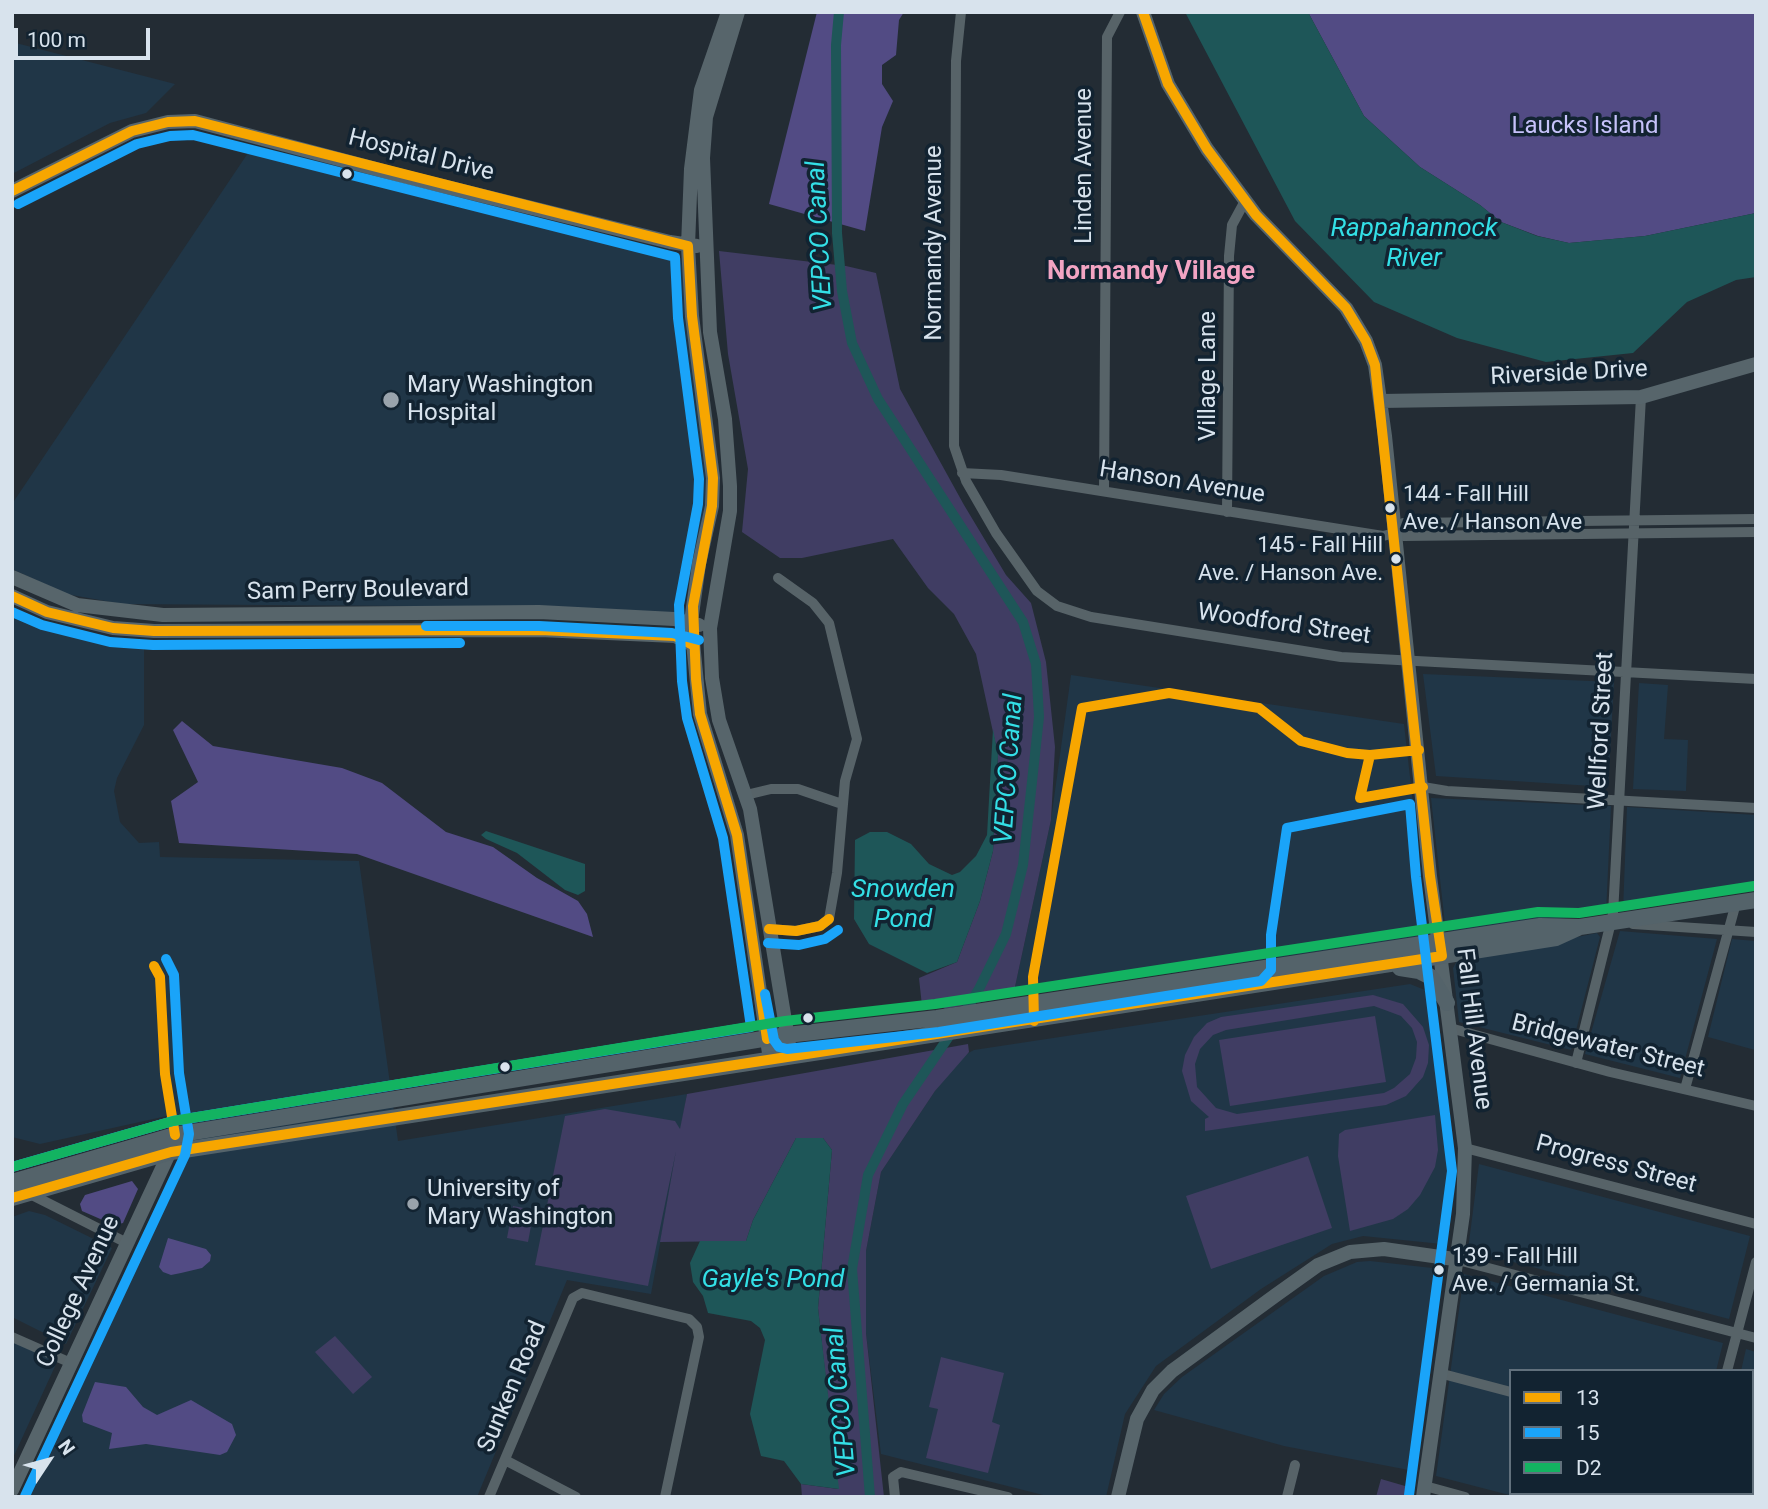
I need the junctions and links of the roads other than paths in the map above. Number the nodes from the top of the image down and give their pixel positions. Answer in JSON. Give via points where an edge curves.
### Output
{"nodes":[{"id":1,"x":728,"y":12,"type":"edge"},
{"id":2,"x":738,"y":12,"type":"edge"},
{"id":3,"x":961,"y":12,"type":"edge"},
{"id":4,"x":1120,"y":12,"type":"edge"},
{"id":5,"x":1143,"y":12,"type":"edge"},
{"id":6,"x":12,"y":191,"type":"edge"},
{"id":7,"x":1245,"y":201,"type":"junction"},
{"id":8,"x":688,"y":246,"type":"junction"},
{"id":9,"x":707,"y":247,"type":"junction"},
{"id":10,"x":1756,"y":364,"type":"edge"},
{"id":11,"x":1642,"y":397,"type":"junction"},
{"id":12,"x":1381,"y":401,"type":"junction"},
{"id":13,"x":962,"y":473,"type":"junction"},
{"id":14,"x":1104,"y":491,"type":"junction"},
{"id":15,"x":1227,"y":512,"type":"junction"},
{"id":16,"x":1634,"y":519,"type":"junction"},
{"id":17,"x":1756,"y":519,"type":"edge"},
{"id":18,"x":1756,"y":532,"type":"edge"},
{"id":19,"x":1395,"y":533,"type":"junction"},
{"id":20,"x":1633,"y":534,"type":"junction"},
{"id":21,"x":12,"y":577,"type":"edge"},
{"id":22,"x":778,"y":578,"type":"dead end"},
{"id":23,"x":12,"y":596,"type":"edge"},
{"id":24,"x":691,"y":622,"type":"junction"},
{"id":25,"x":710,"y":628,"type":"junction"},
{"id":26,"x":693,"y":645,"type":"junction"},
{"id":27,"x":1409,"y":662,"type":"junction"},
{"id":28,"x":1626,"y":672,"type":"junction"},
{"id":29,"x":1756,"y":679,"type":"edge"},
{"id":30,"x":1423,"y":787,"type":"junction"},
{"id":31,"x":746,"y":795,"type":"junction"},
{"id":32,"x":1619,"y":801,"type":"junction"},
{"id":33,"x":842,"y":804,"type":"junction"},
{"id":34,"x":1756,"y":808,"type":"edge"},
{"id":35,"x":1756,"y":900,"type":"edge"},
{"id":36,"x":1736,"y":904,"type":"junction"},
{"id":37,"x":1612,"y":923,"type":"junction"},
{"id":38,"x":769,"y":929,"type":"junction"},
{"id":39,"x":1728,"y":931,"type":"junction"},
{"id":40,"x":1756,"y":932,"type":"edge"},
{"id":41,"x":1441,"y":949,"type":"junction"},
{"id":42,"x":1377,"y":966,"type":"junction"},
{"id":43,"x":1447,"y":1003,"type":"junction"},
{"id":44,"x":1450,"y":1028,"type":"junction"},
{"id":45,"x":787,"y":1035,"type":"junction"},
{"id":46,"x":767,"y":1039,"type":"junction"},
{"id":47,"x":791,"y":1057,"type":"junction"},
{"id":48,"x":770,"y":1060,"type":"junction"},
{"id":49,"x":1576,"y":1063,"type":"junction"},
{"id":50,"x":1685,"y":1089,"type":"junction"},
{"id":51,"x":1756,"y":1106,"type":"edge"},
{"id":52,"x":171,"y":1141,"type":"junction"},
{"id":53,"x":1465,"y":1148,"type":"junction"},
{"id":54,"x":16,"y":1190,"type":"edge"},
{"id":55,"x":1756,"y":1224,"type":"edge"},
{"id":56,"x":127,"y":1243,"type":"junction"},
{"id":57,"x":1454,"y":1259,"type":"junction"},
{"id":58,"x":1756,"y":1262,"type":"edge"},
{"id":59,"x":1737,"y":1333,"type":"junction"},
{"id":60,"x":12,"y":1337,"type":"edge"},
{"id":61,"x":1756,"y":1338,"type":"edge"},
{"id":62,"x":71,"y":1363,"type":"junction"},
{"id":63,"x":1728,"y":1369,"type":"edge"},
{"id":64,"x":1440,"y":1373,"type":"junction"},
{"id":65,"x":1509,"y":1391,"type":"edge"},
{"id":66,"x":505,"y":1460,"type":"junction"},
{"id":67,"x":1295,"y":1465,"type":"dead end"},
{"id":68,"x":13,"y":1485,"type":"edge"},
{"id":69,"x":1424,"y":1491,"type":"edge"},
{"id":70,"x":489,"y":1497,"type":"edge"},
{"id":71,"x":576,"y":1497,"type":"edge"},
{"id":72,"x":666,"y":1497,"type":"edge"},
{"id":73,"x":895,"y":1497,"type":"edge"},
{"id":74,"x":1008,"y":1497,"type":"edge"},
{"id":75,"x":1118,"y":1497,"type":"edge"},
{"id":76,"x":1287,"y":1497,"type":"edge"},
{"id":77,"x":1465,"y":1497,"type":"edge"}],
"edges":[{"from":1,"to":8,"type":"street","via":[[695,117]]},
{"from":2,"to":9,"type":"street","via":[[706,117]]},
{"from":3,"to":13,"type":"street","name":"Normandy Avenue","via":[[956,61],[954,446]]},
{"from":4,"to":14,"type":"street","name":"Linden Avenue","via":[[1107,37]]},
{"from":5,"to":7,"type":"street","name":"Fall Hill Avenue","via":[[1184,113]]},
{"from":6,"to":8,"type":"street","name":"Hospital Drive","via":[[132,131],[195,121]]},
{"from":7,"to":12,"type":"street","name":"Fall Hill Avenue","via":[[1346,308],[1366,341]]},
{"from":7,"to":15,"type":"street","name":"Village Lane","via":[[1232,225],[1229,256]]},
{"from":8,"to":9,"type":"street","name":"Hospital Drive"},
{"from":8,"to":24,"type":"street","via":[[692,316],[713,478]]},
{"from":9,"to":25,"type":"street","via":[[710,332],[725,419],[730,485]]},
{"from":10,"to":11,"type":"street","name":"Riverside Drive"},
{"from":11,"to":12,"type":"street","name":"Riverside Drive"},
{"from":11,"to":16,"type":"street","name":"Wellford Street"},
{"from":12,"to":19,"type":"street","name":"Fall Hill Avenue"},
{"from":13,"to":14,"type":"street","name":"Hanson Avenue"},
{"from":13,"to":27,"type":"street","name":"Woodford Street","via":[[1027,581],[1057,606],[1106,620],[1341,657]]},
{"from":14,"to":15,"type":"street","name":"Hanson Avenue"},
{"from":15,"to":19,"type":"street","name":"Hanson Avenue","via":[[1383,536]]},
{"from":16,"to":17,"type":"street","name":"Hanson Avenue"},
{"from":16,"to":19,"type":"street","name":"Hanson Avenue","via":[[1403,523]]},
{"from":16,"to":20,"type":"street","name":"Wellford Street"},
{"from":18,"to":20,"type":"street","name":"Hanson Avenue"},
{"from":19,"to":20,"type":"street","name":"Hanson Avenue"},
{"from":19,"to":27,"type":"street","name":"Fall Hill Avenue"},
{"from":20,"to":28,"type":"street","name":"Wellford Street"},
{"from":21,"to":24,"type":"street","name":"Sam Perry Boulevard","via":[[77,605],[163,615],[539,612]]},
{"from":22,"to":33,"type":"street","via":[[823,614],[836,641],[857,727]]},
{"from":23,"to":26,"type":"street","name":"Sam Perry Boulevard","via":[[47,612],[127,629],[540,630],[675,636]]},
{"from":24,"to":25,"type":"street","name":"Sam Perry Boulevard"},
{"from":24,"to":26,"type":"street"},
{"from":25,"to":31,"type":"street","via":[[719,720]]},
{"from":26,"to":46,"type":"street","via":[[700,714],[737,835]]},
{"from":27,"to":28,"type":"street","name":"Woodford Street"},
{"from":27,"to":30,"type":"street","name":"Fall Hill Avenue"},
{"from":28,"to":29,"type":"street","name":"Woodford Street"},
{"from":28,"to":32,"type":"street","name":"Wellford Street"},
{"from":30,"to":32,"type":"street"},
{"from":30,"to":41,"type":"street","name":"Fall Hill Avenue"},
{"from":31,"to":33,"type":"street","via":[[798,789]]},
{"from":31,"to":38,"type":"street"},
{"from":32,"to":34,"type":"street"},
{"from":32,"to":37,"type":"street","name":"Wellford Street"},
{"from":33,"to":38,"type":"street","via":[[829,919],[820,926],[796,931]]},
{"from":35,"to":36,"type":"main road"},
{"from":36,"to":37,"type":"main road"},
{"from":36,"to":39,"type":"street"},
{"from":37,"to":39,"type":"street"},
{"from":37,"to":41,"type":"main road","via":[[1553,925]]},
{"from":37,"to":49,"type":"street","name":"Wellford Street"},
{"from":38,"to":45,"type":"street"},
{"from":39,"to":40,"type":"street"},
{"from":39,"to":50,"type":"street"},
{"from":41,"to":42,"type":"main road"},
{"from":41,"to":43,"type":"street","name":"Fall Hill Avenue"},
{"from":41,"to":45,"type":"main road"},
{"from":42,"to":43,"type":"main road","via":[[1426,974]]},
{"from":42,"to":47,"type":"main road"},
{"from":43,"to":44,"type":"street","name":"Fall Hill Avenue"},
{"from":44,"to":49,"type":"street","name":"Bridgewater Street"},
{"from":44,"to":53,"type":"street","name":"Fall Hill Avenue"},
{"from":45,"to":46,"type":"main road"},
{"from":45,"to":47,"type":"street"},
{"from":46,"to":48,"type":"street"},
{"from":46,"to":52,"type":"main road"},
{"from":47,"to":48,"type":"main road"},
{"from":48,"to":52,"type":"main road"},
{"from":49,"to":50,"type":"street","name":"Bridgewater Street"},
{"from":50,"to":51,"type":"street","name":"Bridgewater Street"},
{"from":52,"to":54,"type":"main road"},
{"from":52,"to":56,"type":"street","name":"College Avenue"},
{"from":53,"to":55,"type":"street","name":"Progress Street"},
{"from":53,"to":57,"type":"street","name":"Fall Hill Avenue","via":[[1465,1195]]},
{"from":54,"to":56,"type":"street"},
{"from":56,"to":62,"type":"street","name":"College Avenue"},
{"from":57,"to":59,"type":"street"},
{"from":57,"to":64,"type":"street","name":"Fall Hill Avenue"},
{"from":57,"to":75,"type":"street","via":[[1384,1249],[1350,1252],[1318,1265],[1172,1371],[1153,1390],[1137,1419]]},
{"from":58,"to":59,"type":"street"},
{"from":59,"to":61,"type":"street"},
{"from":59,"to":63,"type":"street"},
{"from":60,"to":62,"type":"street"},
{"from":62,"to":68,"type":"street","name":"College Avenue"},
{"from":64,"to":65,"type":"street"},
{"from":64,"to":69,"type":"street","name":"Fall Hill Avenue"},
{"from":66,"to":70,"type":"street","name":"Sunken Road"},
{"from":66,"to":71,"type":"street"},
{"from":66,"to":72,"type":"street","name":"Sunken Road","via":[[577,1295],[586,1293],[689,1319],[697,1327],[699,1337]]},
{"from":67,"to":76,"type":"street"},
{"from":69,"to":77,"type":"street"},
{"from":73,"to":74,"type":"street","via":[[893,1477],[898,1472]]}]}
